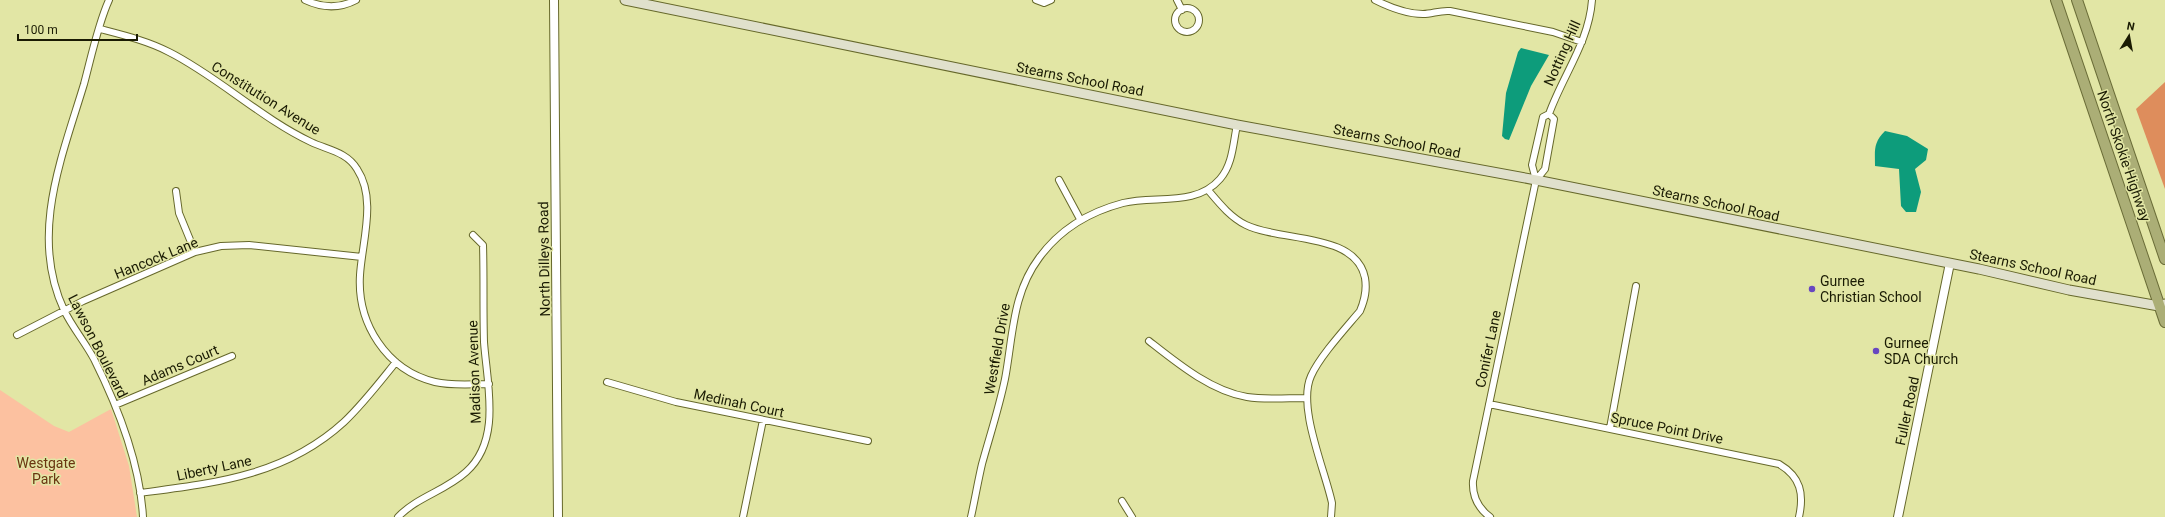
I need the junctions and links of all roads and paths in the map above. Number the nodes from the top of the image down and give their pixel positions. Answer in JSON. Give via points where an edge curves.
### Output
{"nodes":[{"id":1,"x":109,"y":0,"type":"edge"},
{"id":2,"x":305,"y":0,"type":"edge"},
{"id":3,"x":356,"y":0,"type":"edge"},
{"id":4,"x":554,"y":0,"type":"edge"},
{"id":5,"x":625,"y":0,"type":"edge"},
{"id":6,"x":1036,"y":0,"type":"edge"},
{"id":7,"x":1051,"y":0,"type":"edge"},
{"id":8,"x":1177,"y":0,"type":"edge"},
{"id":9,"x":1375,"y":0,"type":"edge"},
{"id":10,"x":1592,"y":0,"type":"edge"},
{"id":11,"x":2056,"y":0,"type":"edge"},
{"id":12,"x":2077,"y":0,"type":"edge"},
{"id":13,"x":1182,"y":10,"type":"dead end"},
{"id":14,"x":100,"y":29,"type":"junction"},
{"id":15,"x":1582,"y":42,"type":"junction"},
{"id":16,"x":1549,"y":114,"type":"junction"},
{"id":17,"x":1237,"y":125,"type":"junction"},
{"id":18,"x":1059,"y":180,"type":"dead end"},
{"id":19,"x":1536,"y":180,"type":"junction"},
{"id":20,"x":1208,"y":190,"type":"junction"},
{"id":21,"x":176,"y":191,"type":"dead end"},
{"id":22,"x":1080,"y":219,"type":"junction"},
{"id":23,"x":473,"y":235,"type":"dead end"},
{"id":24,"x":195,"y":252,"type":"junction"},
{"id":25,"x":362,"y":257,"type":"junction"},
{"id":26,"x":2165,"y":259,"type":"edge"},
{"id":27,"x":1950,"y":263,"type":"junction"},
{"id":28,"x":1636,"y":286,"type":"dead end"},
{"id":29,"x":2162,"y":305,"type":"edge"},
{"id":30,"x":64,"y":309,"type":"junction"},
{"id":31,"x":2165,"y":322,"type":"edge"},
{"id":32,"x":17,"y":335,"type":"dead end"},
{"id":33,"x":1149,"y":341,"type":"dead end"},
{"id":34,"x":232,"y":356,"type":"dead end"},
{"id":35,"x":396,"y":362,"type":"junction"},
{"id":36,"x":607,"y":382,"type":"dead end"},
{"id":37,"x":489,"y":384,"type":"junction"},
{"id":38,"x":1306,"y":398,"type":"junction"},
{"id":39,"x":1489,"y":404,"type":"junction"},
{"id":40,"x":115,"y":405,"type":"junction"},
{"id":41,"x":763,"y":420,"type":"junction"},
{"id":42,"x":1610,"y":428,"type":"junction"},
{"id":43,"x":868,"y":441,"type":"dead end"},
{"id":44,"x":140,"y":493,"type":"junction"},
{"id":45,"x":1122,"y":501,"type":"dead end"},
{"id":46,"x":143,"y":517,"type":"edge"},
{"id":47,"x":398,"y":517,"type":"edge"},
{"id":48,"x":558,"y":517,"type":"edge"},
{"id":49,"x":743,"y":517,"type":"edge"},
{"id":50,"x":971,"y":517,"type":"edge"},
{"id":51,"x":1132,"y":517,"type":"edge"},
{"id":52,"x":1331,"y":517,"type":"edge"},
{"id":53,"x":1490,"y":517,"type":"edge"},
{"id":54,"x":1799,"y":517,"type":"edge"},
{"id":55,"x":1898,"y":517,"type":"edge"}],
"edges":[{"from":1,"to":14,"type":"street","name":"Lawson Boulevard"},
{"from":2,"to":3,"type":"street","via":[[317,5],[335,7]]},
{"from":4,"to":48,"type":"street","name":"North Dilleys Road"},
{"from":5,"to":17,"type":"main road","name":"Stearns School Road"},
{"from":6,"to":7,"type":"street","via":[[1041,3]]},
{"from":8,"to":13,"type":"street"},
{"from":9,"to":15,"type":"street","via":[[1405,12],[1422,14],[1450,11],[1553,32]]},
{"from":10,"to":15,"type":"street","name":"Notting Hill","via":[[1589,24]]},
{"from":11,"to":29,"type":"highway","name":"North Skokie Highway"},
{"from":12,"to":26,"type":"highway","name":"North Skokie Highway"},
{"from":14,"to":25,"type":"street","name":"Constitution Avenue","via":[[170,52],[303,138],[334,150],[350,161],[364,182],[367,197]]},
{"from":14,"to":30,"type":"street","name":"Lawson Boulevard","via":[[50,203],[50,261]]},
{"from":15,"to":16,"type":"street","name":"Notting Hill"},
{"from":16,"to":19,"type":"street","name":"Notting Hill","via":[[1543,117],[1532,165]]},
{"from":16,"to":19,"type":"street","name":"Notting Hill","via":[[1554,119],[1545,169]]},
{"from":17,"to":19,"type":"main road","name":"Stearns School Road"},
{"from":17,"to":20,"type":"street","name":"Westfield Drive","via":[[1228,167]]},
{"from":18,"to":22,"type":"street"},
{"from":19,"to":27,"type":"main road","name":"Stearns School Road"},
{"from":19,"to":39,"type":"street","name":"Conifer Lane"},
{"from":20,"to":22,"type":"street","name":"Westfield Drive","via":[[1194,196],[1124,203]]},
{"from":20,"to":38,"type":"street","via":[[1225,209],[1246,224],[1263,231],[1342,248],[1356,259],[1362,268],[1366,286],[1360,311],[1314,369]]},
{"from":21,"to":24,"type":"street","via":[[179,213]]},
{"from":22,"to":50,"type":"street","name":"Westfield Drive","via":[[1062,232],[1039,257],[1031,269],[1017,303],[1005,378]]},
{"from":23,"to":37,"type":"street","name":"Madison Avenue","via":[[483,245],[484,343]]},
{"from":24,"to":25,"type":"street","name":"Hancock Lane","via":[[230,245],[249,245]]},
{"from":24,"to":30,"type":"street","name":"Hancock Lane"},
{"from":25,"to":35,"type":"street","name":"Constitution Avenue","via":[[360,298],[365,320],[377,342]]},
{"from":27,"to":29,"type":"main road","name":"Stearns School Road","via":[[2069,290]]},
{"from":27,"to":55,"type":"street","name":"Fuller Road"},
{"from":28,"to":42,"type":"street"},
{"from":29,"to":31,"type":"highway","name":"North Skokie Highway"},
{"from":30,"to":32,"type":"street","name":"Hancock Lane"},
{"from":30,"to":40,"type":"street","name":"Lawson Boulevard","via":[[93,358]]},
{"from":33,"to":38,"type":"street","via":[[1206,381],[1226,391],[1247,397]]},
{"from":34,"to":40,"type":"street","name":"Adams Court"},
{"from":35,"to":37,"type":"street","name":"Constitution Avenue","via":[[422,378],[434,382]]},
{"from":35,"to":44,"type":"street","name":"Liberty Lane","via":[[343,423],[302,452],[235,479]]},
{"from":36,"to":41,"type":"street","name":"Medinah Court","via":[[676,402]]},
{"from":37,"to":47,"type":"street","name":"Madison Avenue","via":[[489,425],[477,459],[466,472],[424,496]]},
{"from":38,"to":52,"type":"street","via":[[1308,418],[1332,503]]},
{"from":39,"to":42,"type":"street","name":"Spruce Point Drive"},
{"from":39,"to":53,"type":"street","name":"Conifer Lane","via":[[1473,488],[1480,508]]},
{"from":40,"to":44,"type":"street","name":"Lawson Boulevard"},
{"from":41,"to":43,"type":"street","name":"Medinah Court"},
{"from":41,"to":49,"type":"street"},
{"from":42,"to":54,"type":"street","name":"Spruce Point Drive","via":[[1779,464],[1788,469],[1800,486],[1802,503]]},
{"from":44,"to":46,"type":"street","name":"Lawson Boulevard"},
{"from":45,"to":51,"type":"street"}]}
